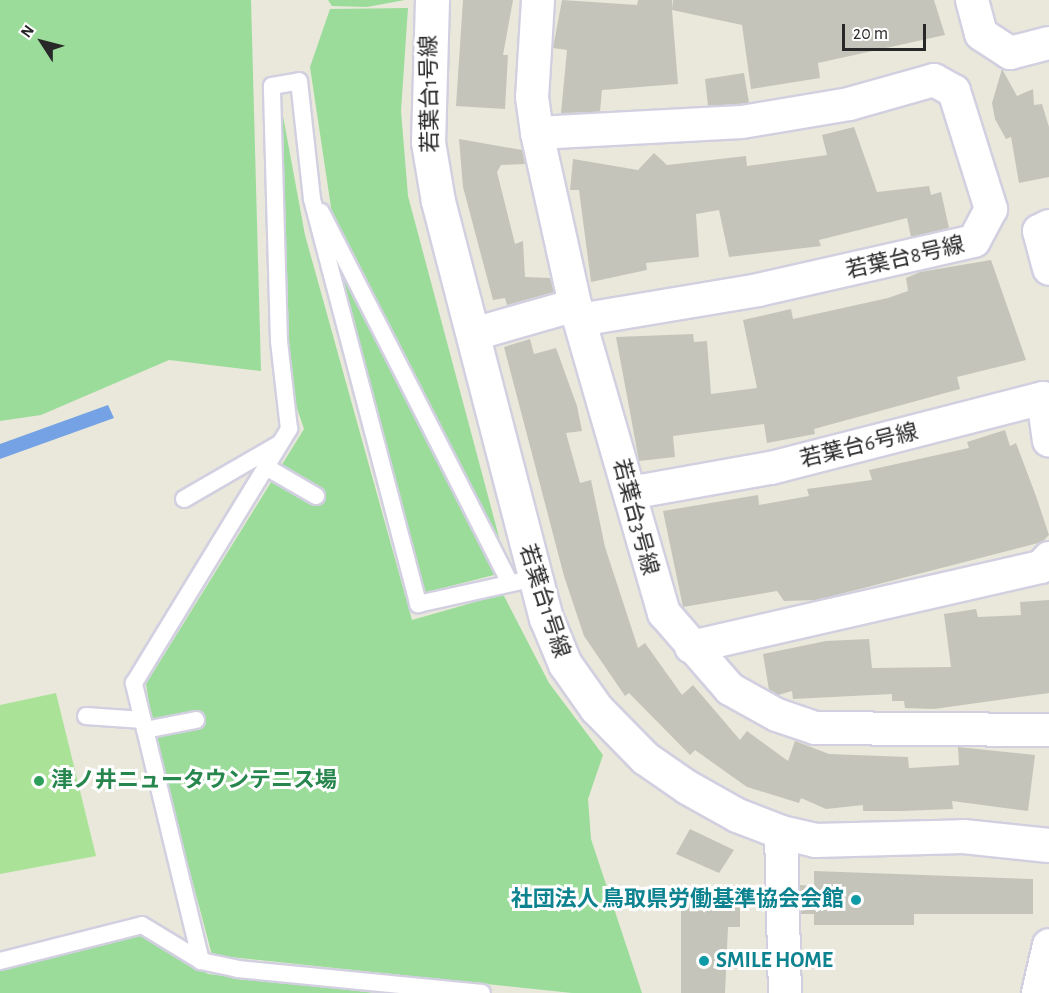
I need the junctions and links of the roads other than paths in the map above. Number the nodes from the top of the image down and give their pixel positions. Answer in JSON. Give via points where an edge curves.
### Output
{"nodes":[{"id":1,"x":432,"y":0,"type":"edge"},
{"id":2,"x":538,"y":0,"type":"edge"},
{"id":3,"x":972,"y":0,"type":"edge"},
{"id":4,"x":1049,"y":43,"type":"edge"},
{"id":5,"x":537,"y":133,"type":"junction"},
{"id":6,"x":312,"y":199,"type":"junction"},
{"id":7,"x":1049,"y":226,"type":"edge"},
{"id":8,"x":1049,"y":269,"type":"edge"},
{"id":9,"x":577,"y":312,"type":"junction"},
{"id":10,"x":474,"y":334,"type":"junction"},
{"id":11,"x":1049,"y":441,"type":"edge"},
{"id":12,"x":282,"y":442,"type":"junction"},
{"id":13,"x":266,"y":467,"type":"junction"},
{"id":14,"x":630,"y":493,"type":"junction"},
{"id":15,"x":316,"y":496,"type":"dead end"},
{"id":16,"x":184,"y":499,"type":"dead end"},
{"id":17,"x":1049,"y":558,"type":"edge"},
{"id":18,"x":522,"y":580,"type":"junction"},
{"id":19,"x":692,"y":647,"type":"junction"},
{"id":20,"x":86,"y":716,"type":"dead end"},
{"id":21,"x":196,"y":720,"type":"dead end"},
{"id":22,"x":144,"y":725,"type":"junction"},
{"id":23,"x":1049,"y":730,"type":"edge"},
{"id":24,"x":781,"y":832,"type":"junction"},
{"id":25,"x":1049,"y":845,"type":"edge"},
{"id":26,"x":1049,"y":945,"type":"edge"},
{"id":27,"x":201,"y":961,"type":"junction"},
{"id":28,"x":0,"y":962,"type":"edge"},
{"id":29,"x":482,"y":993,"type":"edge"},
{"id":30,"x":785,"y":993,"type":"edge"},
{"id":31,"x":1038,"y":993,"type":"edge"}],
"edges":[{"from":1,"to":10,"type":"street","name":"若葉台1号線","via":[[428,142]]},
{"from":2,"to":5,"type":"street","name":"若葉台3号線","via":[[532,97]]},
{"from":3,"to":4,"type":"street","via":[[981,34],[1010,53]]},
{"from":5,"to":9,"type":"street","name":"若葉台3号線"},
{"from":5,"to":9,"type":"street","name":"若葉台8号線","via":[[742,122],[849,104],[934,80],[954,91],[991,209],[974,241],[759,290]]},
{"from":6,"to":12,"type":"lane","via":[[299,81],[272,86],[279,341],[290,429]]},
{"from":6,"to":18,"type":"lane","via":[[345,251]]},
{"from":6,"to":18,"type":"lane","via":[[418,604]]},
{"from":7,"to":8,"type":"street","via":[[1040,231]]},
{"from":9,"to":10,"type":"street","name":"若葉台8号線"},
{"from":9,"to":14,"type":"street","name":"若葉台3号線"},
{"from":10,"to":18,"type":"street","name":"若葉台1号線"},
{"from":11,"to":14,"type":"street","name":"若葉台6号線","via":[[1043,398],[771,468]]},
{"from":12,"to":13,"type":"lane"},
{"from":12,"to":16,"type":"lane"},
{"from":13,"to":15,"type":"lane"},
{"from":13,"to":22,"type":"lane","via":[[134,683]]},
{"from":14,"to":19,"type":"street","name":"若葉台3号線","via":[[647,568],[664,613]]},
{"from":17,"to":19,"type":"street","via":[[1041,567]]},
{"from":18,"to":24,"type":"street","name":"若葉台1号線","via":[[565,664],[610,728],[687,787],[737,815]]},
{"from":19,"to":23,"type":"street","name":"若葉台3号線","via":[[730,689],[777,715],[815,728]]},
{"from":20,"to":22,"type":"lane"},
{"from":21,"to":22,"type":"lane"},
{"from":22,"to":27,"type":"lane"},
{"from":24,"to":25,"type":"street","name":"若葉台1号線","via":[[815,840],[963,836]]},
{"from":24,"to":30,"type":"street"},
{"from":26,"to":31,"type":"street"},
{"from":27,"to":28,"type":"lane","via":[[142,925]]},
{"from":27,"to":29,"type":"lane","via":[[238,969]]}]}
